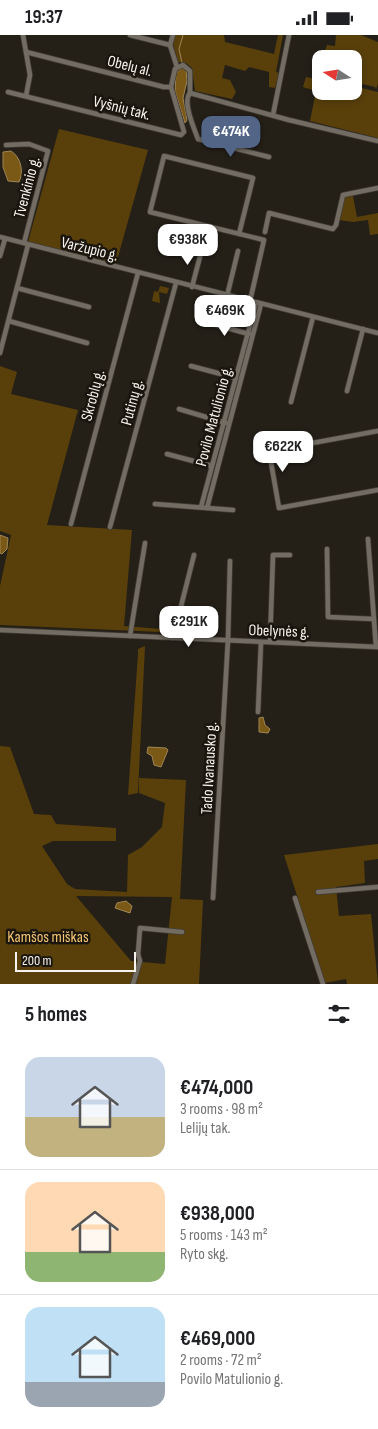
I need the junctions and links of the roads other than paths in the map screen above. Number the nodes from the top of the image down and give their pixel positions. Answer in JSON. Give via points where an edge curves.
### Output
{"nodes":[{"id":1,"x":23,"y":35,"type":"edge"},
{"id":2,"x":130,"y":35,"type":"edge"},
{"id":3,"x":173,"y":35,"type":"edge"},
{"id":4,"x":289,"y":35,"type":"edge"},
{"id":5,"x":170,"y":45,"type":"junction"},
{"id":6,"x":26,"y":52,"type":"junction"},
{"id":7,"x":177,"y":67,"type":"junction"},
{"id":8,"x":170,"y":87,"type":"junction"},
{"id":9,"x":8,"y":92,"type":"dead end"},
{"id":10,"x":190,"y":93,"type":"junction"},
{"id":11,"x":26,"y":96,"type":"junction"},
{"id":12,"x":273,"y":115,"type":"junction"},
{"id":13,"x":378,"y":141,"type":"edge"},
{"id":14,"x":6,"y":145,"type":"dead end"},
{"id":15,"x":269,"y":157,"type":"dead end"},
{"id":16,"x":378,"y":189,"type":"edge"},
{"id":17,"x":265,"y":232,"type":"dead end"},
{"id":18,"x":239,"y":234,"type":"junction"},
{"id":19,"x":2,"y":238,"type":"edge"},
{"id":20,"x":26,"y":244,"type":"junction"},
{"id":21,"x":202,"y":249,"type":"dead end"},
{"id":22,"x":238,"y":251,"type":"dead end"},
{"id":23,"x":0,"y":256,"type":"edge"},
{"id":24,"x":138,"y":273,"type":"junction"},
{"id":25,"x":176,"y":283,"type":"junction"},
{"id":26,"x":192,"y":287,"type":"junction"},
{"id":27,"x":17,"y":288,"type":"junction"},
{"id":28,"x":227,"y":296,"type":"junction"},
{"id":29,"x":250,"y":301,"type":"junction"},
{"id":30,"x":259,"y":304,"type":"junction"},
{"id":31,"x":89,"y":307,"type":"dead end"},
{"id":32,"x":314,"y":317,"type":"junction"},
{"id":33,"x":9,"y":321,"type":"junction"},
{"id":34,"x":202,"y":321,"type":"dead end"},
{"id":35,"x":363,"y":329,"type":"junction"},
{"id":36,"x":378,"y":333,"type":"edge"},
{"id":37,"x":250,"y":334,"type":"junction"},
{"id":38,"x":2,"y":336,"type":"edge"},
{"id":39,"x":87,"y":343,"type":"dead end"},
{"id":40,"x":0,"y":353,"type":"edge"},
{"id":41,"x":191,"y":365,"type":"dead end"},
{"id":42,"x":236,"y":378,"type":"junction"},
{"id":43,"x":346,"y":391,"type":"dead end"},
{"id":44,"x":291,"y":402,"type":"dead end"},
{"id":45,"x":179,"y":409,"type":"dead end"},
{"id":46,"x":227,"y":423,"type":"junction"},
{"id":47,"x":378,"y":431,"type":"edge"},
{"id":48,"x":167,"y":454,"type":"dead end"},
{"id":49,"x":212,"y":466,"type":"junction"},
{"id":50,"x":378,"y":490,"type":"edge"},
{"id":51,"x":155,"y":504,"type":"dead end"},
{"id":52,"x":204,"y":507,"type":"junction"},
{"id":53,"x":233,"y":510,"type":"dead end"},
{"id":54,"x":70,"y":523,"type":"dead end"},
{"id":55,"x":110,"y":527,"type":"dead end"},
{"id":56,"x":368,"y":539,"type":"dead end"},
{"id":57,"x":145,"y":543,"type":"dead end"},
{"id":58,"x":327,"y":549,"type":"dead end"},
{"id":59,"x":194,"y":555,"type":"dead end"},
{"id":60,"x":290,"y":555,"type":"dead end"},
{"id":61,"x":230,"y":561,"type":"dead end"},
{"id":62,"x":374,"y":619,"type":"junction"},
{"id":63,"x":0,"y":631,"type":"edge"},
{"id":64,"x":130,"y":636,"type":"junction"},
{"id":65,"x":174,"y":638,"type":"junction"},
{"id":66,"x":228,"y":640,"type":"junction"},
{"id":67,"x":261,"y":641,"type":"junction"},
{"id":68,"x":270,"y":642,"type":"junction"},
{"id":69,"x":377,"y":647,"type":"edge"},
{"id":70,"x":258,"y":713,"type":"dead end"},
{"id":71,"x":378,"y":887,"type":"edge"},
{"id":72,"x":318,"y":893,"type":"dead end"},
{"id":73,"x":213,"y":898,"type":"dead end"},
{"id":74,"x":295,"y":898,"type":"dead end"},
{"id":75,"x":182,"y":932,"type":"dead end"},
{"id":76,"x":133,"y":984,"type":"edge"},
{"id":77,"x":323,"y":984,"type":"edge"}],
"edges":[{"from":1,"to":6,"type":"street"},
{"from":2,"to":5,"type":"street"},
{"from":3,"to":5,"type":"street"},
{"from":4,"to":12,"type":"street"},
{"from":5,"to":7,"type":"street"},
{"from":6,"to":8,"type":"street","name":"Obelų al."},
{"from":6,"to":11,"type":"street","via":[[30,75]]},
{"from":7,"to":8,"type":"street","name":"Obelų al."},
{"from":7,"to":10,"type":"street","name":"Obelų al.","via":[[189,68]]},
{"from":8,"to":11,"type":"street","name":"Vyšnių tak.","via":[[184,132],[181,135]]},
{"from":9,"to":11,"type":"street","name":"Vyšnių tak."},
{"from":10,"to":12,"type":"street"},
{"from":10,"to":15,"type":"street","via":[[187,101],[198,139]]},
{"from":12,"to":13,"type":"street"},
{"from":14,"to":20,"type":"street","name":"Tvenkinio g.","via":[[29,143],[48,151]]},
{"from":16,"to":17,"type":"street","via":[[343,195],[333,229],[269,213]]},
{"from":18,"to":18,"type":"street","via":[[150,212],[164,156],[253,178]]},
{"from":18,"to":29,"type":"street","via":[[264,240]]},
{"from":19,"to":20,"type":"street","name":"Varžupio g."},
{"from":19,"to":23,"type":"street"},
{"from":20,"to":24,"type":"street","name":"Varžupio g."},
{"from":20,"to":27,"type":"street"},
{"from":21,"to":26,"type":"street"},
{"from":22,"to":28,"type":"street"},
{"from":24,"to":25,"type":"street","name":"Varžupio g."},
{"from":24,"to":54,"type":"street","name":"Skroblų g."},
{"from":25,"to":26,"type":"street","name":"Varžupio g."},
{"from":25,"to":55,"type":"street","name":"Putinų g."},
{"from":26,"to":28,"type":"street","name":"Varžupio g."},
{"from":27,"to":31,"type":"street"},
{"from":27,"to":33,"type":"street"},
{"from":28,"to":29,"type":"street","name":"Varžupio g."},
{"from":29,"to":30,"type":"street","name":"Varžupio g."},
{"from":30,"to":32,"type":"street","name":"Varžupio g."},
{"from":30,"to":37,"type":"street","name":"Povilo Matulionio g."},
{"from":32,"to":35,"type":"street","name":"Varžupio g."},
{"from":32,"to":44,"type":"street"},
{"from":33,"to":38,"type":"street"},
{"from":33,"to":39,"type":"street"},
{"from":34,"to":37,"type":"street"},
{"from":35,"to":36,"type":"street","name":"Varžupio g."},
{"from":35,"to":43,"type":"street"},
{"from":37,"to":42,"type":"street","name":"Povilo Matulionio g."},
{"from":37,"to":46,"type":"street","name":"Povilo Matulionio g."},
{"from":38,"to":40,"type":"street"},
{"from":41,"to":42,"type":"street"},
{"from":42,"to":46,"type":"street","name":"Povilo Matulionio g."},
{"from":45,"to":46,"type":"street"},
{"from":46,"to":49,"type":"street","name":"Povilo Matulionio g."},
{"from":46,"to":52,"type":"street","name":"Povilo Matulionio g."},
{"from":47,"to":50,"type":"street","via":[[269,451],[279,508]]},
{"from":48,"to":49,"type":"street"},
{"from":49,"to":52,"type":"street","name":"Povilo Matulionio g."},
{"from":51,"to":52,"type":"street"},
{"from":52,"to":53,"type":"street"},
{"from":56,"to":62,"type":"street"},
{"from":57,"to":64,"type":"street"},
{"from":58,"to":62,"type":"street","via":[[328,617]]},
{"from":59,"to":65,"type":"street"},
{"from":60,"to":68,"type":"street","via":[[273,555]]},
{"from":61,"to":66,"type":"street","name":"Tado Ivanausko g."},
{"from":62,"to":69,"type":"street"},
{"from":63,"to":64,"type":"street","name":"Obelynės g."},
{"from":64,"to":65,"type":"street","name":"Obelynės g."},
{"from":65,"to":66,"type":"street","name":"Obelynės g."},
{"from":66,"to":67,"type":"street","name":"Obelynės g."},
{"from":66,"to":73,"type":"street","name":"Tado Ivanausko g."},
{"from":67,"to":68,"type":"street","name":"Obelynės g."},
{"from":67,"to":70,"type":"street"},
{"from":68,"to":69,"type":"street","name":"Obelynės g."},
{"from":71,"to":72,"type":"street"},
{"from":74,"to":77,"type":"street"},
{"from":75,"to":76,"type":"street","via":[[140,928],[140,961]]}]}
